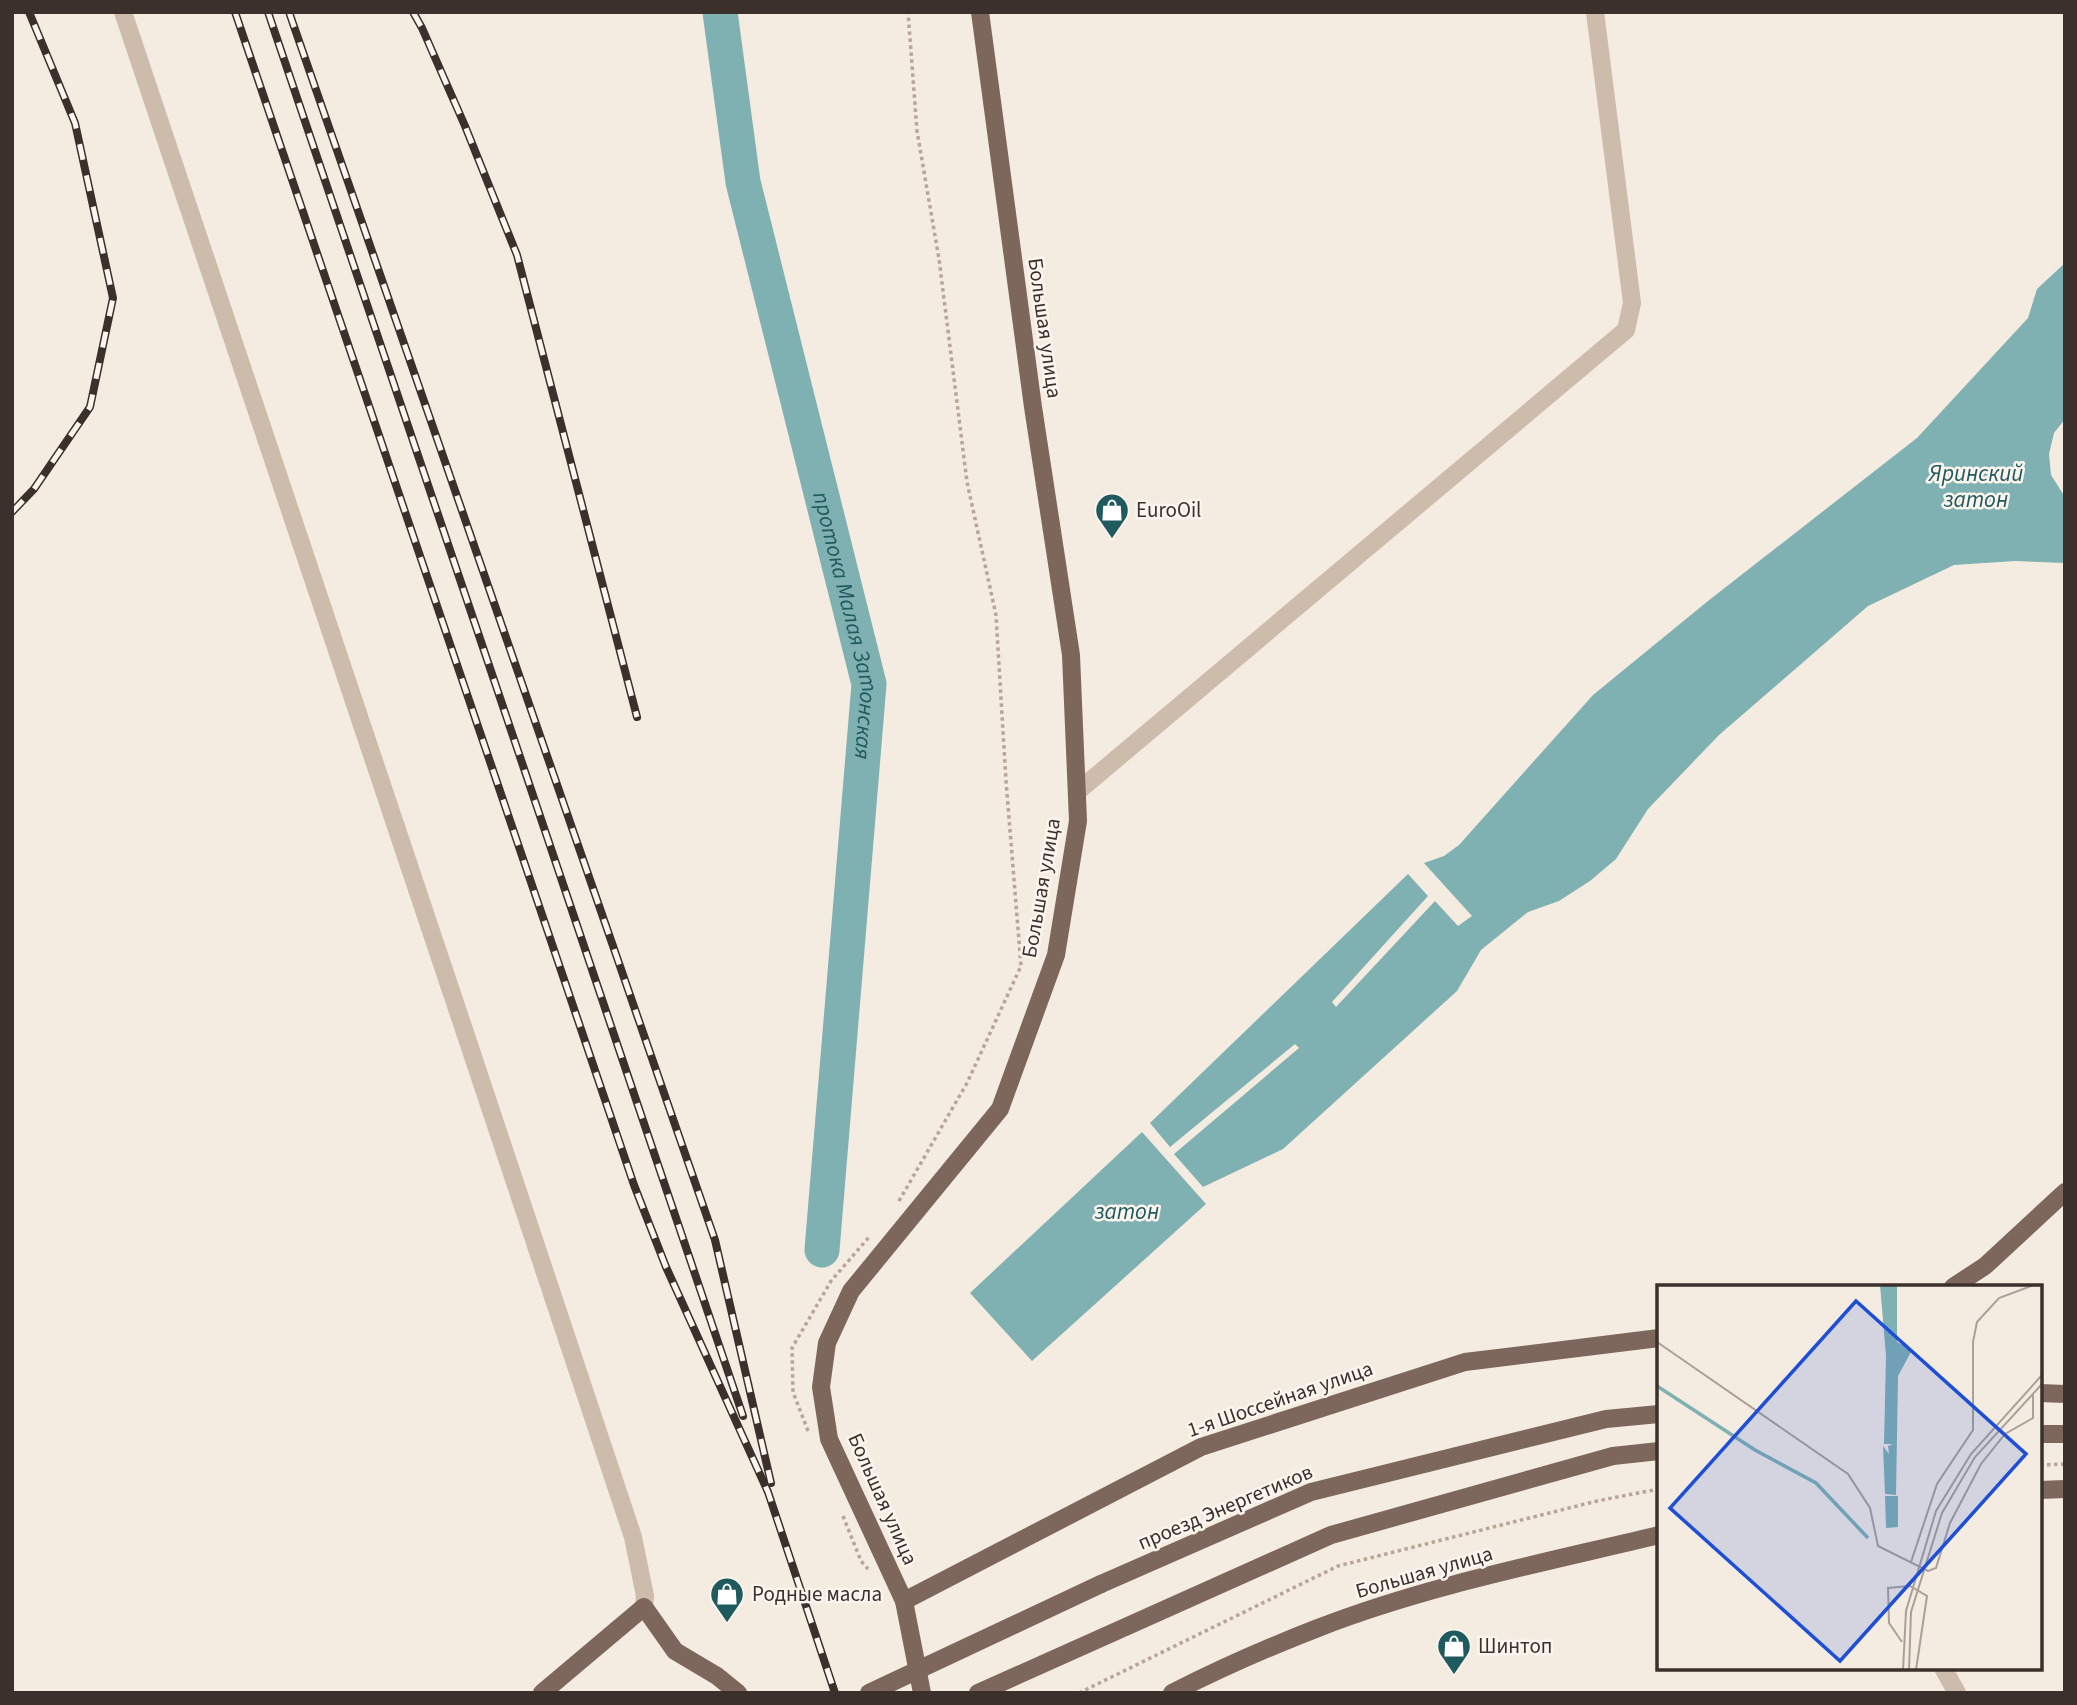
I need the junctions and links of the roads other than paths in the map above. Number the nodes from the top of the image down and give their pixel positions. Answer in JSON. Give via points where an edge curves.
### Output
{"nodes":[{"id":1,"x":123,"y":12,"type":"edge"},
{"id":2,"x":980,"y":12,"type":"edge"},
{"id":3,"x":1595,"y":12,"type":"edge"},
{"id":4,"x":1077,"y":792,"type":"junction"},
{"id":5,"x":2065,"y":1192,"type":"edge"},
{"id":6,"x":1956,"y":1285,"type":"edge"},
{"id":7,"x":1657,"y":1338,"type":"edge"},
{"id":8,"x":2042,"y":1394,"type":"edge"},
{"id":9,"x":2065,"y":1394,"type":"edge"},
{"id":10,"x":1657,"y":1414,"type":"edge"},
{"id":11,"x":2042,"y":1434,"type":"edge"},
{"id":12,"x":2065,"y":1434,"type":"edge"},
{"id":13,"x":1657,"y":1451,"type":"edge"},
{"id":14,"x":2065,"y":1489,"type":"edge"},
{"id":15,"x":2042,"y":1490,"type":"edge"},
{"id":16,"x":1657,"y":1536,"type":"edge"},
{"id":17,"x":904,"y":1601,"type":"junction"},
{"id":18,"x":644,"y":1607,"type":"junction"},
{"id":19,"x":1944,"y":1670,"type":"edge"},
{"id":20,"x":1180,"y":1691,"type":"edge"},
{"id":21,"x":542,"y":1693,"type":"edge"},
{"id":22,"x":738,"y":1693,"type":"edge"},
{"id":23,"x":869,"y":1693,"type":"edge"},
{"id":24,"x":922,"y":1693,"type":"edge"},
{"id":25,"x":978,"y":1693,"type":"edge"},
{"id":26,"x":1957,"y":1693,"type":"edge"}],
"edges":[{"from":1,"to":18,"type":"street","via":[[629,1524]]},
{"from":2,"to":4,"type":"main road","name":"Большая улица","via":[[1071,655]]},
{"from":3,"to":4,"type":"street","via":[[1632,303],[1626,330]]},
{"from":4,"to":17,"type":"main road","name":"Большая улица","via":[[1078,821],[1056,955],[1000,1109],[851,1292],[827,1343],[821,1387],[829,1439]]},
{"from":5,"to":6,"type":"main road","via":[[1985,1266]]},
{"from":7,"to":17,"type":"main road","name":"1-я Шоссейная улица","via":[[1465,1362],[1201,1447]]},
{"from":8,"to":9,"type":"main road"},
{"from":10,"to":23,"type":"main road","name":"проезд Энергетиков","bridge":true,"via":[[1606,1419],[1311,1492]]},
{"from":11,"to":12,"type":"main road"},
{"from":13,"to":25,"type":"main road","via":[[1613,1456],[1331,1535]]},
{"from":14,"to":15,"type":"main road"},
{"from":16,"to":20,"type":"main road","name":"Большая улица","via":[[1411,1598],[1320,1627],[1213,1672]]},
{"from":17,"to":24,"type":"main road","name":"Большая улица"},
{"from":18,"to":21,"type":"main road"},
{"from":18,"to":22,"type":"main road","via":[[676,1651]]},
{"from":19,"to":26,"type":"street"}]}
